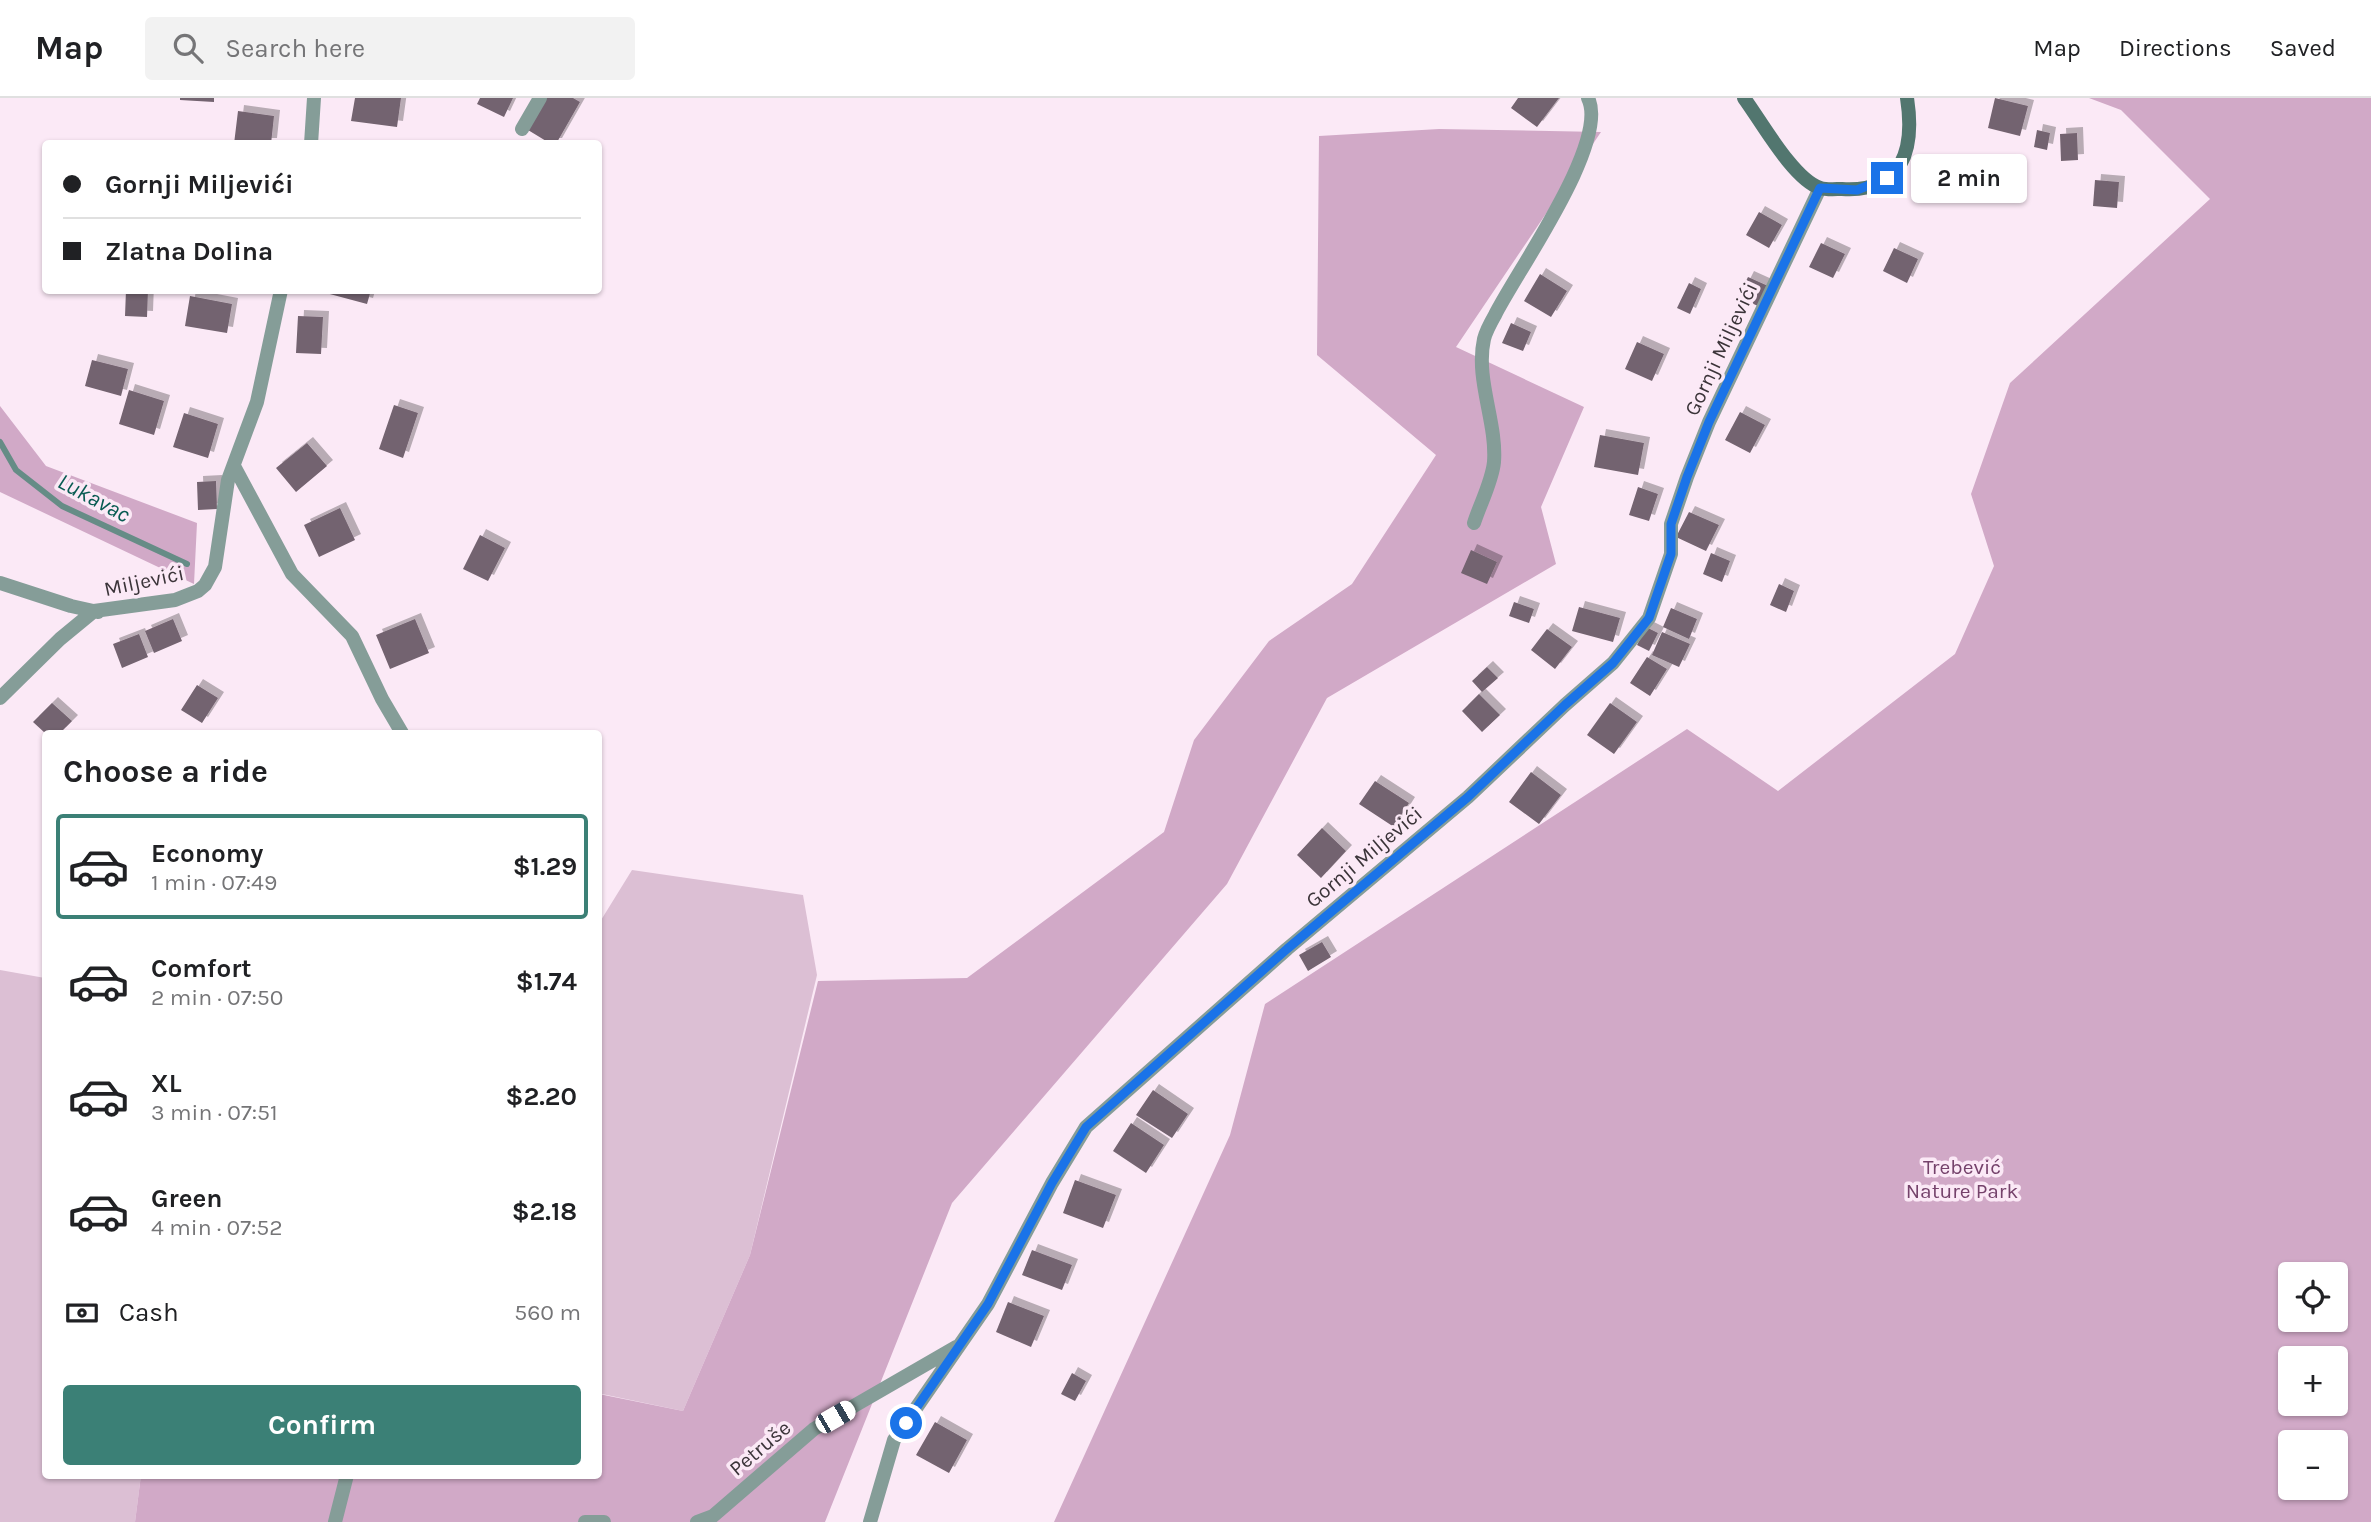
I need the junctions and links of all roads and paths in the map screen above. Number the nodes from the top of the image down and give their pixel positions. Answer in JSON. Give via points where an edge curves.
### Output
{"nodes":[{"id":1,"x":314,"y":98,"type":"edge"},
{"id":2,"x":540,"y":98,"type":"edge"},
{"id":3,"x":1588,"y":98,"type":"edge"},
{"id":4,"x":1744,"y":98,"type":"edge"},
{"id":5,"x":1907,"y":98,"type":"edge"},
{"id":6,"x":523,"y":129,"type":"dead end"},
{"id":7,"x":312,"y":140,"type":"edge"},
{"id":8,"x":1820,"y":188,"type":"junction"},
{"id":9,"x":280,"y":294,"type":"edge"},
{"id":10,"x":234,"y":466,"type":"junction"},
{"id":11,"x":1474,"y":523,"type":"dead end"},
{"id":12,"x":0,"y":583,"type":"edge"},
{"id":13,"x":99,"y":612,"type":"junction"},
{"id":14,"x":0,"y":698,"type":"edge"},
{"id":15,"x":400,"y":730,"type":"edge"},
{"id":16,"x":960,"y":1345,"type":"junction"},
{"id":17,"x":346,"y":1479,"type":"edge"},
{"id":18,"x":335,"y":1522,"type":"edge"},
{"id":19,"x":586,"y":1522,"type":"edge"},
{"id":20,"x":604,"y":1522,"type":"edge"},
{"id":21,"x":697,"y":1522,"type":"edge"},
{"id":22,"x":870,"y":1522,"type":"edge"}],
"edges":[{"from":1,"to":7,"type":"street"},
{"from":2,"to":6,"type":"street"},
{"from":3,"to":11,"type":"street","via":[[1592,124],[1575,174],[1484,339],[1494,464]]},
{"from":4,"to":8,"type":"main road","via":[[1776,146],[1798,172]]},
{"from":5,"to":8,"type":"main road","via":[[1910,132],[1907,153],[1897,169],[1857,190]]},
{"from":8,"to":16,"type":"street","name":"Gornji Miljevići","via":[[1687,477],[1671,524],[1671,554],[1649,618],[1613,663],[1468,797],[1086,1127],[988,1304]]},
{"from":9,"to":10,"type":"street","name":"Miljevići","via":[[257,402]]},
{"from":10,"to":13,"type":"street","name":"Miljevići","via":[[224,500],[215,567],[205,585],[175,600]]},
{"from":10,"to":15,"type":"street","via":[[292,575],[352,636]]},
{"from":12,"to":13,"type":"street"},
{"from":13,"to":14,"type":"street","name":"Miljevići","via":[[94,611],[60,639]]},
{"from":16,"to":21,"type":"street","name":"Petruše","via":[[814,1429],[713,1516]]},
{"from":16,"to":22,"type":"street","name":"Gornji Miljevići","via":[[894,1440]]},
{"from":17,"to":18,"type":"street"},
{"from":19,"to":20,"type":"street"}]}
